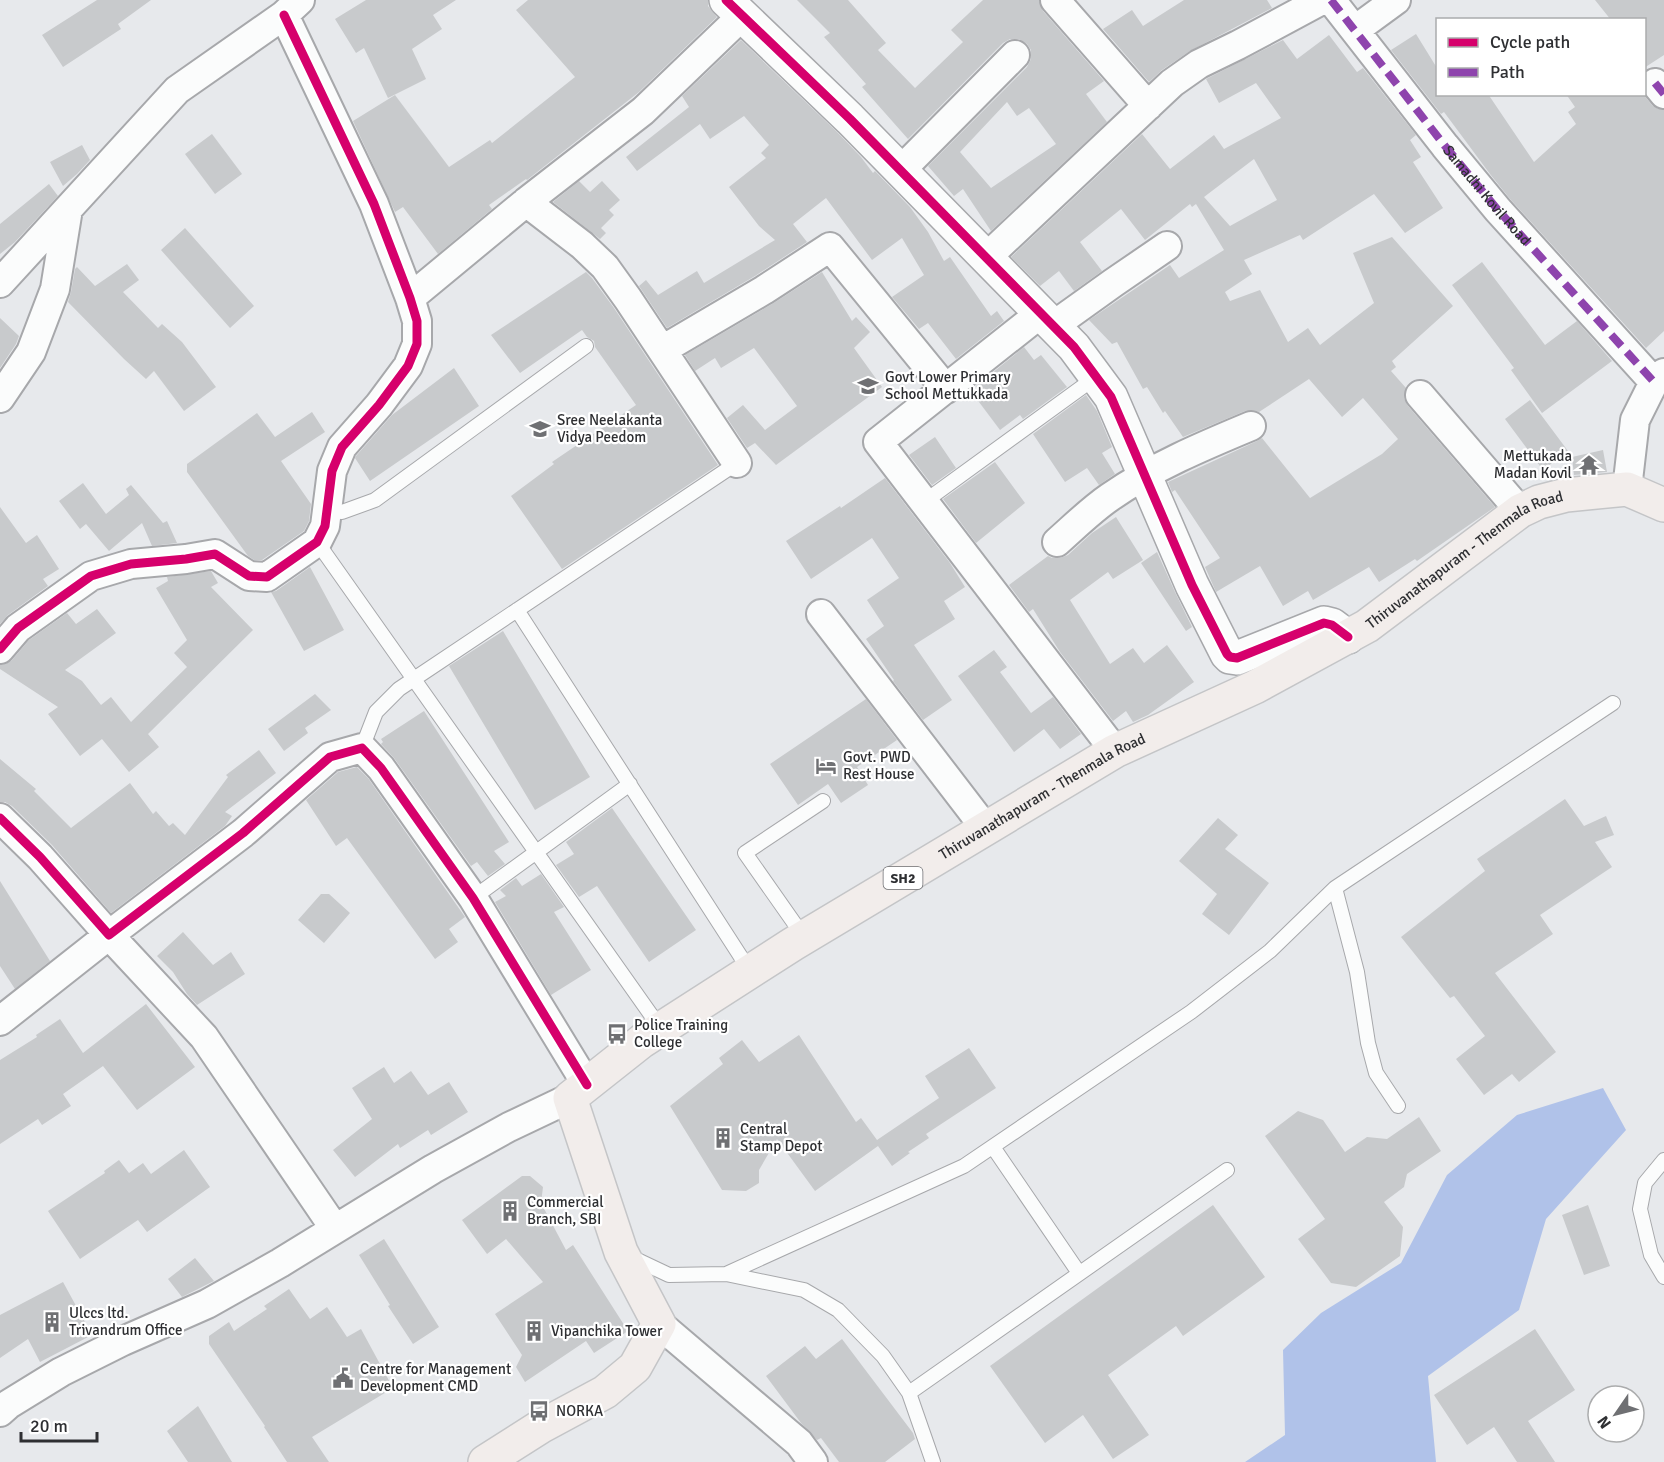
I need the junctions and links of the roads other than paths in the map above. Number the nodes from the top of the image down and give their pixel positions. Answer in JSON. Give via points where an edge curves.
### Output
{"nodes":[{"id":1,"x":1055,"y":0,"type":"edge"},
{"id":2,"x":1322,"y":0,"type":"edge"},
{"id":3,"x":1331,"y":0,"type":"edge"},
{"id":4,"x":1396,"y":0,"type":"edge"},
{"id":5,"x":292,"y":8,"type":"edge"},
{"id":6,"x":734,"y":8,"type":"edge"},
{"id":7,"x":1355,"y":30,"type":"junction"},
{"id":8,"x":1015,"y":55,"type":"dead end"},
{"id":9,"x":1148,"y":106,"type":"junction"},
{"id":10,"x":901,"y":170,"type":"junction"},
{"id":11,"x":526,"y":202,"type":"junction"},
{"id":12,"x":68,"y":209,"type":"junction"},
{"id":13,"x":1167,"y":246,"type":"dead end"},
{"id":14,"x":987,"y":257,"type":"junction"},
{"id":15,"x":0,"y":284,"type":"edge"},
{"id":16,"x":410,"y":298,"type":"junction"},
{"id":17,"x":1047,"y":320,"type":"junction"},
{"id":18,"x":586,"y":346,"type":"dead end"},
{"id":19,"x":662,"y":350,"type":"junction"},
{"id":20,"x":1096,"y":377,"type":"junction"},
{"id":21,"x":1659,"y":378,"type":"edge"},
{"id":22,"x":946,"y":389,"type":"junction"},
{"id":23,"x":1419,"y":395,"type":"dead end"},
{"id":24,"x":0,"y":398,"type":"edge"},
{"id":25,"x":1251,"y":426,"type":"dead end"},
{"id":26,"x":737,"y":463,"type":"joint"},
{"id":27,"x":1145,"y":475,"type":"junction"},
{"id":28,"x":1627,"y":489,"type":"junction"},
{"id":29,"x":924,"y":502,"type":"junction"},
{"id":30,"x":1664,"y":505,"type":"edge"},
{"id":31,"x":327,"y":510,"type":"junction"},
{"id":32,"x":1520,"y":511,"type":"junction"},
{"id":33,"x":317,"y":542,"type":"junction"},
{"id":34,"x":1057,"y":542,"type":"dead end"},
{"id":35,"x":517,"y":610,"type":"junction"},
{"id":36,"x":821,"y":614,"type":"dead end"},
{"id":37,"x":1348,"y":637,"type":"junction"},
{"id":38,"x":0,"y":649,"type":"edge"},
{"id":39,"x":414,"y":679,"type":"junction"},
{"id":40,"x":1613,"y":703,"type":"dead end"},
{"id":41,"x":362,"y":748,"type":"junction"},
{"id":42,"x":1115,"y":751,"type":"junction"},
{"id":43,"x":630,"y":784,"type":"junction"},
{"id":44,"x":823,"y":801,"type":"dead end"},
{"id":45,"x":0,"y":818,"type":"edge"},
{"id":46,"x":986,"y":829,"type":"junction"},
{"id":47,"x":536,"y":852,"type":"junction"},
{"id":48,"x":1335,"y":888,"type":"junction"},
{"id":49,"x":473,"y":898,"type":"junction"},
{"id":50,"x":109,"y":935,"type":"junction"},
{"id":51,"x":804,"y":937,"type":"junction"},
{"id":52,"x":751,"y":971,"type":"junction"},
{"id":53,"x":0,"y":1021,"type":"edge"},
{"id":54,"x":661,"y":1029,"type":"junction"},
{"id":55,"x":579,"y":1091,"type":"junction"},
{"id":56,"x":1398,"y":1106,"type":"dead end"},
{"id":57,"x":993,"y":1147,"type":"junction"},
{"id":58,"x":1664,"y":1160,"type":"edge"},
{"id":59,"x":1227,"y":1170,"type":"dead end"},
{"id":60,"x":335,"y":1229,"type":"junction"},
{"id":61,"x":621,"y":1252,"type":"junction"},
{"id":62,"x":1079,"y":1273,"type":"junction"},
{"id":63,"x":726,"y":1274,"type":"junction"},
{"id":64,"x":1664,"y":1277,"type":"edge"},
{"id":65,"x":659,"y":1324,"type":"junction"},
{"id":66,"x":909,"y":1393,"type":"junction"},
{"id":67,"x":0,"y":1412,"type":"edge"},
{"id":68,"x":485,"y":1462,"type":"edge"},
{"id":69,"x":813,"y":1462,"type":"edge"},
{"id":70,"x":933,"y":1462,"type":"edge"}],
"edges":[{"from":1,"to":9,"type":"street"},
{"from":2,"to":9,"type":"street","via":[[1199,64]]},
{"from":3,"to":7,"type":"street","name":"Samadhi Kovil Road"},
{"from":4,"to":7,"type":"street"},
{"from":5,"to":12,"type":"street","via":[[177,90]]},
{"from":5,"to":16,"type":"street"},
{"from":6,"to":10,"type":"street"},
{"from":6,"to":11,"type":"street","via":[[643,111]]},
{"from":7,"to":21,"type":"street","name":"Samadhi Kovil Road","via":[[1498,210]]},
{"from":8,"to":10,"type":"street"},
{"from":9,"to":14,"type":"street"},
{"from":10,"to":14,"type":"street"},
{"from":11,"to":16,"type":"street"},
{"from":11,"to":19,"type":"street","via":[[605,267]]},
{"from":12,"to":15,"type":"street"},
{"from":12,"to":24,"type":"street","via":[[55,289],[31,352]]},
{"from":13,"to":17,"type":"street"},
{"from":14,"to":17,"type":"street"},
{"from":16,"to":31,"type":"street","via":[[417,321],[417,344],[408,366],[342,447],[332,471]]},
{"from":17,"to":20,"type":"street"},
{"from":17,"to":22,"type":"street"},
{"from":18,"to":31,"type":"lane","via":[[375,500],[342,512]]},
{"from":19,"to":22,"type":"street","via":[[830,247]]},
{"from":19,"to":26,"type":"street"},
{"from":20,"to":27,"type":"street","via":[[1111,397]]},
{"from":20,"to":29,"type":"lane"},
{"from":21,"to":28,"type":"street","via":[[1635,420]]},
{"from":22,"to":29,"type":"street","via":[[878,442]]},
{"from":23,"to":32,"type":"street"},
{"from":25,"to":27,"type":"street"},
{"from":26,"to":35,"type":"lane"},
{"from":27,"to":34,"type":"street","via":[[1109,497]]},
{"from":27,"to":37,"type":"street","via":[[1192,585],[1230,657],[1237,658],[1324,623]]},
{"from":28,"to":30,"type":"main road","name":"Thiruvanathapuram - Thenmala Road","number":"SH2"},
{"from":28,"to":32,"type":"main road","name":"Thiruvanathapuram - Thenmala Road","number":"SH2","via":[[1566,495]]},
{"from":29,"to":42,"type":"street"},
{"from":31,"to":33,"type":"street","via":[[326,526]]},
{"from":32,"to":37,"type":"main road","name":"Thiruvanathapuram - Thenmala Road","number":"SH2"},
{"from":33,"to":38,"type":"street","via":[[267,577],[249,576],[215,554],[130,564],[91,576],[18,628]]},
{"from":33,"to":39,"type":"lane"},
{"from":35,"to":39,"type":"lane"},
{"from":35,"to":43,"type":"lane"},
{"from":36,"to":46,"type":"street"},
{"from":37,"to":42,"type":"main road","name":"Thiruvanathapuram - Thenmala Road","number":"SH2","via":[[1256,687]]},
{"from":39,"to":41,"type":"lane","via":[[376,712]]},
{"from":39,"to":47,"type":"lane"},
{"from":40,"to":48,"type":"lane"},
{"from":41,"to":49,"type":"street","via":[[381,768]]},
{"from":41,"to":50,"type":"street","via":[[330,757],[243,833]]},
{"from":42,"to":46,"type":"main road","name":"Thiruvanathapuram - Thenmala Road","number":"SH2"},
{"from":43,"to":47,"type":"lane"},
{"from":43,"to":52,"type":"lane"},
{"from":44,"to":51,"type":"lane","via":[[745,854]]},
{"from":45,"to":50,"type":"street"},
{"from":46,"to":51,"type":"main road","name":"Thiruvanathapuram - Thenmala Road","number":"SH2"},
{"from":47,"to":49,"type":"lane"},
{"from":47,"to":54,"type":"lane"},
{"from":48,"to":56,"type":"lane","via":[[1357,972],[1373,1063]]},
{"from":48,"to":57,"type":"lane","via":[[1270,951],[1191,1012]]},
{"from":49,"to":55,"type":"street"},
{"from":50,"to":53,"type":"street"},
{"from":50,"to":60,"type":"street","via":[[204,1037]]},
{"from":51,"to":52,"type":"main road","name":"Thiruvanathapuram - Thenmala Road","number":"SH2"},
{"from":52,"to":54,"type":"main road","name":"Thiruvanathapuram - Thenmala Road","number":"SH2"},
{"from":54,"to":55,"type":"main road","name":"Thiruvanathapuram - Thenmala Road","number":"SH2"},
{"from":55,"to":60,"type":"street","via":[[509,1127]]},
{"from":55,"to":61,"type":"main road"},
{"from":57,"to":62,"type":"lane"},
{"from":57,"to":63,"type":"lane","via":[[964,1166]]},
{"from":58,"to":64,"type":"lane","via":[[1645,1183],[1640,1209],[1651,1255]]},
{"from":59,"to":62,"type":"lane"},
{"from":60,"to":67,"type":"street","via":[[207,1304],[61,1372]]},
{"from":61,"to":63,"type":"lane","via":[[669,1275]]},
{"from":61,"to":65,"type":"main road"},
{"from":62,"to":66,"type":"lane"},
{"from":63,"to":66,"type":"lane","via":[[804,1290],[838,1310],[883,1356]]},
{"from":65,"to":68,"type":"main road","via":[[635,1368],[605,1392]]},
{"from":65,"to":69,"type":"street","via":[[799,1443]]},
{"from":66,"to":70,"type":"lane"}]}
